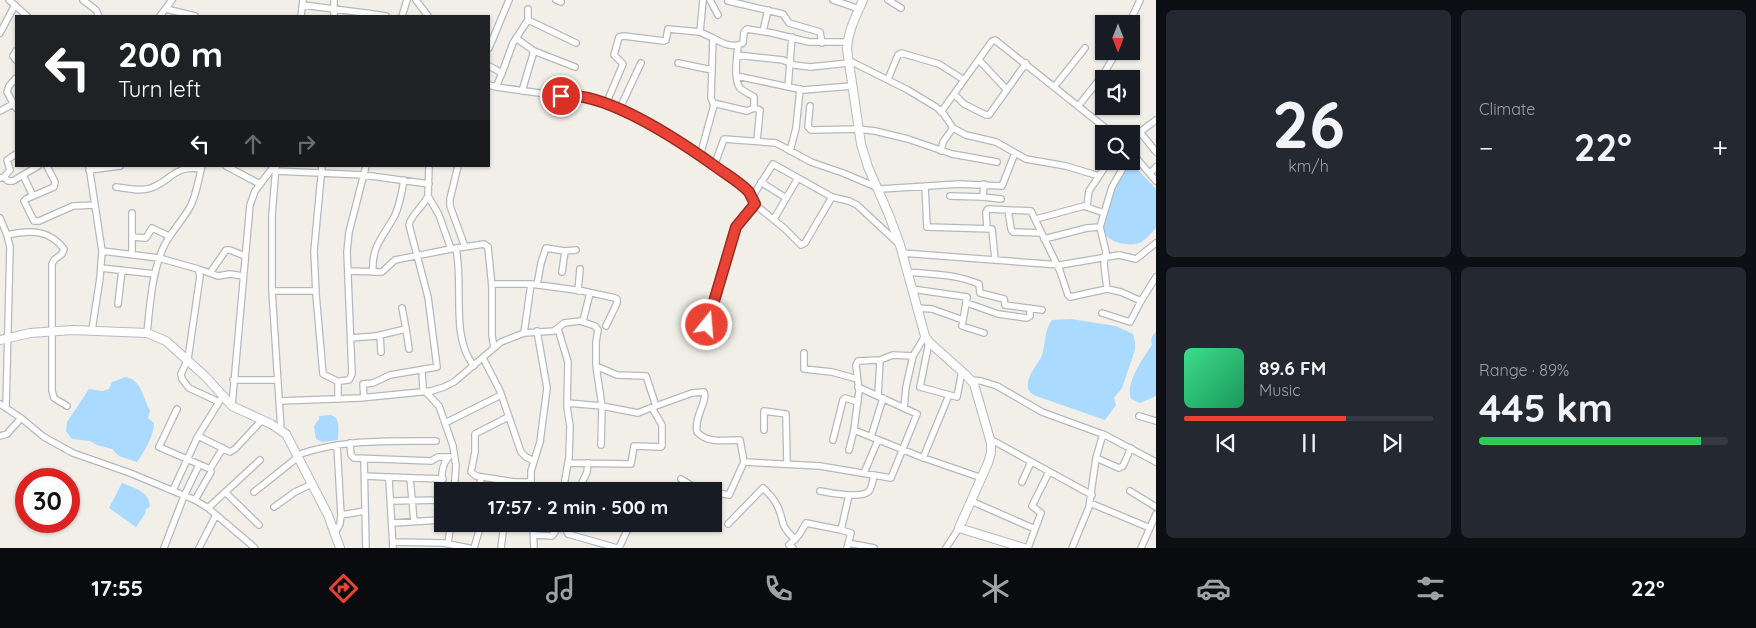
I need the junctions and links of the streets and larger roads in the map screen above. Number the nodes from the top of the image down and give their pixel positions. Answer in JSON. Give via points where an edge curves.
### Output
{"nodes":[{"id":1,"x":9,"y":0,"type":"edge"},
{"id":2,"x":83,"y":0,"type":"edge"},
{"id":3,"x":172,"y":0,"type":"edge"},
{"id":4,"x":334,"y":0,"type":"edge"},
{"id":5,"x":407,"y":0,"type":"edge"},
{"id":6,"x":416,"y":0,"type":"edge"},
{"id":7,"x":510,"y":0,"type":"edge"},
{"id":8,"x":703,"y":0,"type":"edge"},
{"id":9,"x":710,"y":0,"type":"edge"},
{"id":10,"x":833,"y":0,"type":"edge"},
{"id":11,"x":863,"y":0,"type":"edge"},
{"id":12,"x":888,"y":0,"type":"edge"},
{"id":13,"x":1140,"y":0,"type":"edge"},
{"id":14,"x":728,"y":1,"type":"edge"},
{"id":15,"x":303,"y":2,"type":"edge"},
{"id":16,"x":15,"y":5,"type":"junction"},
{"id":17,"x":901,"y":8,"type":"dead end"},
{"id":18,"x":166,"y":9,"type":"junction"},
{"id":19,"x":528,"y":9,"type":"dead end"},
{"id":20,"x":859,"y":9,"type":"junction"},
{"id":21,"x":768,"y":10,"type":"junction"},
{"id":22,"x":334,"y":13,"type":"edge"},
{"id":23,"x":26,"y":15,"type":"edge"},
{"id":24,"x":98,"y":15,"type":"edge"},
{"id":25,"x":161,"y":15,"type":"edge"},
{"id":26,"x":187,"y":15,"type":"edge"},
{"id":27,"x":301,"y":15,"type":"edge"},
{"id":28,"x":373,"y":15,"type":"edge"},
{"id":29,"x":402,"y":15,"type":"edge"},
{"id":30,"x":427,"y":15,"type":"edge"},
{"id":31,"x":718,"y":15,"type":"dead end"},
{"id":32,"x":1133,"y":15,"type":"edge"},
{"id":33,"x":528,"y":20,"type":"junction"},
{"id":34,"x":700,"y":32,"type":"junction"},
{"id":35,"x":763,"y":32,"type":"junction"},
{"id":36,"x":0,"y":33,"type":"edge"},
{"id":37,"x":792,"y":37,"type":"junction"},
{"id":38,"x":516,"y":38,"type":"junction"},
{"id":39,"x":713,"y":38,"type":"junction"},
{"id":40,"x":847,"y":42,"type":"junction"},
{"id":41,"x":576,"y":43,"type":"dead end"},
{"id":42,"x":822,"y":43,"type":"junction"},
{"id":43,"x":490,"y":46,"type":"edge"},
{"id":44,"x":738,"y":46,"type":"junction"},
{"id":45,"x":1085,"y":48,"type":"dead end"},
{"id":46,"x":534,"y":51,"type":"junction"},
{"id":47,"x":737,"y":55,"type":"junction"},
{"id":48,"x":979,"y":60,"type":"junction"},
{"id":49,"x":1111,"y":60,"type":"edge"},
{"id":50,"x":848,"y":62,"type":"junction"},
{"id":51,"x":641,"y":63,"type":"dead end"},
{"id":52,"x":790,"y":63,"type":"junction"},
{"id":53,"x":1026,"y":63,"type":"junction"},
{"id":54,"x":678,"y":64,"type":"dead end"},
{"id":55,"x":490,"y":67,"type":"edge"},
{"id":56,"x":575,"y":67,"type":"dead end"},
{"id":57,"x":712,"y":70,"type":"junction"},
{"id":58,"x":502,"y":73,"type":"junction"},
{"id":59,"x":737,"y":76,"type":"junction"},
{"id":60,"x":15,"y":79,"type":"edge"},
{"id":61,"x":888,"y":79,"type":"junction"},
{"id":62,"x":964,"y":80,"type":"junction"},
{"id":63,"x":490,"y":85,"type":"edge"},
{"id":64,"x":852,"y":86,"type":"junction"},
{"id":65,"x":1055,"y":86,"type":"junction"},
{"id":66,"x":496,"y":87,"type":"junction"},
{"id":67,"x":788,"y":87,"type":"junction"},
{"id":68,"x":800,"y":90,"type":"junction"},
{"id":69,"x":1006,"y":90,"type":"junction"},
{"id":70,"x":522,"y":91,"type":"junction"},
{"id":71,"x":954,"y":94,"type":"junction"},
{"id":72,"x":714,"y":103,"type":"junction"},
{"id":73,"x":606,"y":104,"type":"junction"},
{"id":74,"x":1080,"y":105,"type":"junction"},
{"id":75,"x":15,"y":106,"type":"edge"},
{"id":76,"x":810,"y":106,"type":"dead end"},
{"id":77,"x":754,"y":108,"type":"junction"},
{"id":78,"x":619,"y":110,"type":"junction"},
{"id":79,"x":0,"y":111,"type":"edge"},
{"id":80,"x":941,"y":112,"type":"junction"},
{"id":81,"x":1156,"y":120,"type":"edge"},
{"id":82,"x":1103,"y":125,"type":"edge"},
{"id":83,"x":952,"y":128,"type":"junction"},
{"id":84,"x":858,"y":129,"type":"junction"},
{"id":85,"x":1140,"y":132,"type":"joint"},
{"id":86,"x":757,"y":141,"type":"junction"},
{"id":87,"x":790,"y":151,"type":"junction"},
{"id":88,"x":942,"y":152,"type":"junction"},
{"id":89,"x":1156,"y":152,"type":"edge"},
{"id":90,"x":1015,"y":153,"type":"junction"},
{"id":91,"x":15,"y":155,"type":"edge"},
{"id":92,"x":700,"y":156,"type":"junction"},
{"id":93,"x":998,"y":162,"type":"dead end"},
{"id":94,"x":1140,"y":162,"type":"edge"},
{"id":95,"x":714,"y":166,"type":"junction"},
{"id":96,"x":36,"y":167,"type":"edge"},
{"id":97,"x":47,"y":167,"type":"edge"},
{"id":98,"x":104,"y":167,"type":"edge"},
{"id":99,"x":228,"y":167,"type":"edge"},
{"id":100,"x":366,"y":167,"type":"edge"},
{"id":101,"x":429,"y":167,"type":"edge"},
{"id":102,"x":458,"y":167,"type":"edge"},
{"id":103,"x":1156,"y":167,"type":"edge"},
{"id":104,"x":89,"y":168,"type":"edge"},
{"id":105,"x":201,"y":168,"type":"edge"},
{"id":106,"x":275,"y":168,"type":"edge"},
{"id":107,"x":322,"y":169,"type":"edge"},
{"id":108,"x":1103,"y":170,"type":"edge"},
{"id":109,"x":1122,"y":170,"type":"edge"},
{"id":110,"x":1150,"y":174,"type":"junction"},
{"id":111,"x":23,"y":175,"type":"junction"},
{"id":112,"x":364,"y":175,"type":"junction"},
{"id":113,"x":1099,"y":176,"type":"junction"},
{"id":114,"x":2,"y":178,"type":"edge"},
{"id":115,"x":798,"y":178,"type":"junction"},
{"id":116,"x":404,"y":180,"type":"junction"},
{"id":117,"x":1156,"y":181,"type":"edge"},
{"id":118,"x":761,"y":182,"type":"junction"},
{"id":119,"x":260,"y":184,"type":"junction"},
{"id":120,"x":429,"y":184,"type":"junction"},
{"id":121,"x":984,"y":184,"type":"junction"},
{"id":122,"x":925,"y":186,"type":"junction"},
{"id":123,"x":116,"y":187,"type":"dead end"},
{"id":124,"x":878,"y":188,"type":"junction"},
{"id":125,"x":33,"y":196,"type":"junction"},
{"id":126,"x":428,"y":196,"type":"junction"},
{"id":127,"x":752,"y":196,"type":"junction"},
{"id":128,"x":950,"y":196,"type":"dead end"},
{"id":129,"x":832,"y":197,"type":"junction"},
{"id":130,"x":983,"y":197,"type":"junction"},
{"id":131,"x":786,"y":198,"type":"junction"},
{"id":132,"x":1001,"y":199,"type":"dead end"},
{"id":133,"x":755,"y":204,"type":"junction"},
{"id":134,"x":94,"y":205,"type":"junction"},
{"id":135,"x":1087,"y":206,"type":"junction"},
{"id":136,"x":1008,"y":210,"type":"junction"},
{"id":137,"x":132,"y":213,"type":"dead end"},
{"id":138,"x":1104,"y":213,"type":"junction"},
{"id":139,"x":0,"y":218,"type":"edge"},
{"id":140,"x":774,"y":219,"type":"junction"},
{"id":141,"x":1036,"y":220,"type":"junction"},
{"id":142,"x":1100,"y":227,"type":"junction"},
{"id":143,"x":987,"y":229,"type":"junction"},
{"id":144,"x":8,"y":235,"type":"junction"},
{"id":145,"x":169,"y":236,"type":"junction"},
{"id":146,"x":1043,"y":236,"type":"junction"},
{"id":147,"x":132,"y":237,"type":"junction"},
{"id":148,"x":1156,"y":243,"type":"edge"},
{"id":149,"x":465,"y":247,"type":"junction"},
{"id":150,"x":454,"y":249,"type":"junction"},
{"id":151,"x":901,"y":249,"type":"junction"},
{"id":152,"x":102,"y":250,"type":"junction"},
{"id":153,"x":576,"y":250,"type":"dead end"},
{"id":154,"x":565,"y":251,"type":"junction"},
{"id":155,"x":132,"y":254,"type":"junction"},
{"id":156,"x":418,"y":255,"type":"junction"},
{"id":157,"x":245,"y":256,"type":"junction"},
{"id":158,"x":1105,"y":257,"type":"junction"},
{"id":159,"x":159,"y":258,"type":"junction"},
{"id":160,"x":996,"y":260,"type":"junction"},
{"id":161,"x":1056,"y":264,"type":"junction"},
{"id":162,"x":101,"y":268,"type":"junction"},
{"id":163,"x":198,"y":269,"type":"junction"},
{"id":164,"x":580,"y":269,"type":"dead end"},
{"id":165,"x":122,"y":270,"type":"junction"},
{"id":166,"x":348,"y":272,"type":"junction"},
{"id":167,"x":373,"y":272,"type":"junction"},
{"id":168,"x":562,"y":272,"type":"dead end"},
{"id":169,"x":907,"y":272,"type":"junction"},
{"id":170,"x":155,"y":274,"type":"junction"},
{"id":171,"x":210,"y":274,"type":"junction"},
{"id":172,"x":243,"y":276,"type":"junction"},
{"id":173,"x":1156,"y":277,"type":"edge"},
{"id":174,"x":492,"y":284,"type":"junction"},
{"id":175,"x":534,"y":285,"type":"junction"},
{"id":176,"x":912,"y":289,"type":"junction"},
{"id":177,"x":1107,"y":289,"type":"junction"},
{"id":178,"x":316,"y":291,"type":"junction"},
{"id":179,"x":578,"y":291,"type":"junction"},
{"id":180,"x":272,"y":292,"type":"junction"},
{"id":181,"x":590,"y":293,"type":"junction"},
{"id":182,"x":1141,"y":300,"type":"junction"},
{"id":183,"x":966,"y":303,"type":"junction"},
{"id":184,"x":118,"y":304,"type":"dead end"},
{"id":185,"x":402,"y":308,"type":"dead end"},
{"id":186,"x":917,"y":308,"type":"junction"},
{"id":187,"x":1030,"y":308,"type":"junction"},
{"id":188,"x":1042,"y":310,"type":"dead end"},
{"id":189,"x":1102,"y":313,"type":"dead end"},
{"id":190,"x":962,"y":320,"type":"junction"},
{"id":191,"x":583,"y":321,"type":"junction"},
{"id":192,"x":707,"y":325,"type":"dead end"},
{"id":193,"x":606,"y":326,"type":"dead end"},
{"id":194,"x":406,"y":329,"type":"junction"},
{"id":195,"x":558,"y":329,"type":"junction"},
{"id":196,"x":52,"y":330,"type":"junction"},
{"id":197,"x":92,"y":330,"type":"junction"},
{"id":198,"x":537,"y":332,"type":"junction"},
{"id":199,"x":147,"y":333,"type":"junction"},
{"id":200,"x":524,"y":333,"type":"junction"},
{"id":201,"x":984,"y":333,"type":"dead end"},
{"id":202,"x":380,"y":335,"type":"junction"},
{"id":203,"x":351,"y":338,"type":"junction"},
{"id":204,"x":927,"y":339,"type":"junction"},
{"id":205,"x":3,"y":340,"type":"edge"},
{"id":206,"x":494,"y":348,"type":"junction"},
{"id":207,"x":409,"y":349,"type":"dead end"},
{"id":208,"x":381,"y":352,"type":"dead end"},
{"id":209,"x":804,"y":353,"type":"dead end"},
{"id":210,"x":913,"y":356,"type":"junction"},
{"id":211,"x":482,"y":358,"type":"junction"},
{"id":212,"x":188,"y":359,"type":"junction"},
{"id":213,"x":880,"y":360,"type":"junction"},
{"id":214,"x":474,"y":366,"type":"junction"},
{"id":215,"x":596,"y":366,"type":"junction"},
{"id":216,"x":422,"y":370,"type":"junction"},
{"id":217,"x":962,"y":372,"type":"junction"},
{"id":218,"x":857,"y":379,"type":"junction"},
{"id":219,"x":233,"y":380,"type":"junction"},
{"id":220,"x":278,"y":380,"type":"junction"},
{"id":221,"x":971,"y":380,"type":"junction"},
{"id":222,"x":339,"y":382,"type":"junction"},
{"id":223,"x":858,"y":387,"type":"junction"},
{"id":224,"x":426,"y":392,"type":"junction"},
{"id":225,"x":502,"y":395,"type":"junction"},
{"id":226,"x":949,"y":395,"type":"junction"},
{"id":227,"x":364,"y":397,"type":"junction"},
{"id":228,"x":880,"y":397,"type":"junction"},
{"id":229,"x":221,"y":399,"type":"junction"},
{"id":230,"x":338,"y":399,"type":"junction"},
{"id":231,"x":280,"y":402,"type":"junction"},
{"id":232,"x":858,"y":402,"type":"junction"},
{"id":233,"x":567,"y":403,"type":"junction"},
{"id":234,"x":3,"y":406,"type":"edge"},
{"id":235,"x":67,"y":406,"type":"dead end"},
{"id":236,"x":232,"y":406,"type":"junction"},
{"id":237,"x":602,"y":406,"type":"junction"},
{"id":238,"x":654,"y":407,"type":"junction"},
{"id":239,"x":904,"y":408,"type":"junction"},
{"id":240,"x":177,"y":409,"type":"dead end"},
{"id":241,"x":1139,"y":416,"type":"dead end"},
{"id":242,"x":508,"y":417,"type":"junction"},
{"id":243,"x":21,"y":418,"type":"junction"},
{"id":244,"x":262,"y":420,"type":"junction"},
{"id":245,"x":1156,"y":421,"type":"edge"},
{"id":246,"x":445,"y":423,"type":"junction"},
{"id":247,"x":281,"y":430,"type":"junction"},
{"id":248,"x":764,"y":430,"type":"dead end"},
{"id":249,"x":854,"y":430,"type":"junction"},
{"id":250,"x":1103,"y":434,"type":"junction"},
{"id":251,"x":0,"y":436,"type":"edge"},
{"id":252,"x":198,"y":436,"type":"junction"},
{"id":253,"x":871,"y":437,"type":"junction"},
{"id":254,"x":833,"y":440,"type":"dead end"},
{"id":255,"x":878,"y":440,"type":"junction"},
{"id":256,"x":990,"y":440,"type":"junction"},
{"id":257,"x":436,"y":441,"type":"dead end"},
{"id":258,"x":350,"y":442,"type":"junction"},
{"id":259,"x":337,"y":445,"type":"junction"},
{"id":260,"x":601,"y":445,"type":"dead end"},
{"id":261,"x":222,"y":448,"type":"junction"},
{"id":262,"x":1131,"y":448,"type":"junction"},
{"id":263,"x":848,"y":450,"type":"dead end"},
{"id":264,"x":903,"y":450,"type":"junction"},
{"id":265,"x":298,"y":456,"type":"junction"},
{"id":266,"x":452,"y":456,"type":"junction"},
{"id":267,"x":923,"y":458,"type":"junction"},
{"id":268,"x":1096,"y":458,"type":"junction"},
{"id":269,"x":364,"y":459,"type":"junction"},
{"id":270,"x":187,"y":460,"type":"junction"},
{"id":271,"x":260,"y":460,"type":"dead end"},
{"id":272,"x":534,"y":461,"type":"junction"},
{"id":273,"x":568,"y":462,"type":"junction"},
{"id":274,"x":744,"y":462,"type":"junction"},
{"id":275,"x":1031,"y":462,"type":"junction"},
{"id":276,"x":1156,"y":462,"type":"edge"},
{"id":277,"x":588,"y":463,"type":"junction"},
{"id":278,"x":787,"y":464,"type":"junction"},
{"id":279,"x":199,"y":465,"type":"junction"},
{"id":280,"x":210,"y":469,"type":"junction"},
{"id":281,"x":1049,"y":472,"type":"junction"},
{"id":282,"x":864,"y":473,"type":"junction"},
{"id":283,"x":874,"y":475,"type":"junction"},
{"id":284,"x":365,"y":476,"type":"junction"},
{"id":285,"x":387,"y":477,"type":"junction"},
{"id":286,"x":481,"y":477,"type":"junction"},
{"id":287,"x":410,"y":478,"type":"junction"},
{"id":288,"x":982,"y":478,"type":"junction"},
{"id":289,"x":442,"y":479,"type":"joint"},
{"id":290,"x":681,"y":479,"type":"dead end"},
{"id":291,"x":454,"y":482,"type":"edge"},
{"id":292,"x":480,"y":482,"type":"edge"},
{"id":293,"x":530,"y":482,"type":"joint"},
{"id":294,"x":564,"y":482,"type":"edge"},
{"id":295,"x":582,"y":482,"type":"edge"},
{"id":296,"x":686,"y":482,"type":"edge"},
{"id":297,"x":1022,"y":482,"type":"dead end"},
{"id":298,"x":312,"y":484,"type":"junction"},
{"id":299,"x":173,"y":490,"type":"junction"},
{"id":300,"x":820,"y":491,"type":"dead end"},
{"id":301,"x":1130,"y":491,"type":"dead end"},
{"id":302,"x":225,"y":492,"type":"junction"},
{"id":303,"x":254,"y":492,"type":"dead end"},
{"id":304,"x":722,"y":493,"type":"edge"},
{"id":305,"x":849,"y":494,"type":"junction"},
{"id":306,"x":1092,"y":495,"type":"junction"},
{"id":307,"x":184,"y":496,"type":"junction"},
{"id":308,"x":196,"y":500,"type":"junction"},
{"id":309,"x":434,"y":500,"type":"edge"},
{"id":310,"x":391,"y":501,"type":"junction"},
{"id":311,"x":412,"y":501,"type":"junction"},
{"id":312,"x":971,"y":501,"type":"junction"},
{"id":313,"x":1090,"y":503,"type":"junction"},
{"id":314,"x":274,"y":507,"type":"dead end"},
{"id":315,"x":1156,"y":507,"type":"edge"},
{"id":316,"x":208,"y":508,"type":"junction"},
{"id":317,"x":366,"y":511,"type":"junction"},
{"id":318,"x":1156,"y":514,"type":"edge"},
{"id":319,"x":216,"y":515,"type":"junction"},
{"id":320,"x":341,"y":515,"type":"junction"},
{"id":321,"x":434,"y":520,"type":"edge"},
{"id":322,"x":414,"y":521,"type":"junction"},
{"id":323,"x":393,"y":523,"type":"junction"},
{"id":324,"x":728,"y":524,"type":"dead end"},
{"id":325,"x":259,"y":525,"type":"dead end"},
{"id":326,"x":958,"y":528,"type":"junction"},
{"id":327,"x":1150,"y":528,"type":"junction"},
{"id":328,"x":1035,"y":529,"type":"junction"},
{"id":329,"x":841,"y":530,"type":"junction"},
{"id":330,"x":450,"y":532,"type":"edge"},
{"id":331,"x":479,"y":532,"type":"edge"},
{"id":332,"x":503,"y":532,"type":"edge"},
{"id":333,"x":533,"y":532,"type":"edge"},
{"id":334,"x":555,"y":532,"type":"edge"},
{"id":335,"x":567,"y":532,"type":"edge"},
{"id":336,"x":626,"y":532,"type":"edge"},
{"id":337,"x":335,"y":533,"type":"junction"},
{"id":338,"x":534,"y":535,"type":"junction"},
{"id":339,"x":795,"y":540,"type":"junction"},
{"id":340,"x":448,"y":543,"type":"junction"},
{"id":341,"x":393,"y":545,"type":"edge"},
{"id":342,"x":847,"y":545,"type":"edge"},
{"id":343,"x":600,"y":546,"type":"edge"},
{"id":344,"x":789,"y":547,"type":"edge"},
{"id":345,"x":164,"y":548,"type":"edge"},
{"id":346,"x":199,"y":548,"type":"edge"},
{"id":347,"x":255,"y":548,"type":"edge"},
{"id":348,"x":340,"y":548,"type":"edge"},
{"id":349,"x":366,"y":548,"type":"edge"},
{"id":350,"x":469,"y":548,"type":"edge"},
{"id":351,"x":474,"y":548,"type":"edge"},
{"id":352,"x":501,"y":548,"type":"edge"},
{"id":353,"x":534,"y":548,"type":"edge"},
{"id":354,"x":618,"y":548,"type":"edge"},
{"id":355,"x":874,"y":548,"type":"edge"},
{"id":356,"x":946,"y":548,"type":"edge"},
{"id":357,"x":1024,"y":548,"type":"edge"},
{"id":358,"x":1028,"y":548,"type":"edge"},
{"id":359,"x":1072,"y":548,"type":"edge"},
{"id":360,"x":1140,"y":548,"type":"edge"}],
"edges":[{"from":1,"to":16,"type":"street"},
{"from":2,"to":24,"type":"street"},
{"from":3,"to":18,"type":"street"},
{"from":4,"to":22,"type":"street"},
{"from":5,"to":29,"type":"street"},
{"from":6,"to":30,"type":"street"},
{"from":7,"to":43,"type":"street"},
{"from":8,"to":34,"type":"street"},
{"from":9,"to":31,"type":"street"},
{"from":10,"to":20,"type":"street"},
{"from":11,"to":20,"type":"street"},
{"from":12,"to":17,"type":"street"},
{"from":13,"to":32,"type":"street"},
{"from":14,"to":21,"type":"street"},
{"from":15,"to":22,"type":"street"},
{"from":15,"to":27,"type":"street"},
{"from":16,"to":23,"type":"street"},
{"from":16,"to":36,"type":"street"},
{"from":18,"to":25,"type":"street"},
{"from":18,"to":26,"type":"street"},
{"from":19,"to":33,"type":"street"},
{"from":20,"to":40,"type":"street"},
{"from":21,"to":35,"type":"street"},
{"from":21,"to":42,"type":"street","via":[[783,14],[789,23],[820,32]]},
{"from":22,"to":28,"type":"street"},
{"from":33,"to":38,"type":"street"},
{"from":33,"to":41,"type":"street"},
{"from":34,"to":39,"type":"street"},
{"from":34,"to":73,"type":"street","via":[[668,29],[664,41],[619,37],[614,55],[623,66]]},
{"from":35,"to":37,"type":"street"},
{"from":35,"to":44,"type":"street","via":[[746,29],[743,44]]},
{"from":37,"to":42,"type":"street"},
{"from":37,"to":52,"type":"street"},
{"from":38,"to":46,"type":"street"},
{"from":38,"to":58,"type":"street"},
{"from":39,"to":44,"type":"street"},
{"from":39,"to":57,"type":"street"},
{"from":40,"to":42,"type":"street"},
{"from":40,"to":50,"type":"street"},
{"from":44,"to":47,"type":"street"},
{"from":45,"to":65,"type":"street"},
{"from":46,"to":56,"type":"street"},
{"from":46,"to":70,"type":"street"},
{"from":47,"to":52,"type":"street"},
{"from":47,"to":59,"type":"street"},
{"from":48,"to":53,"type":"street","via":[[995,40]]},
{"from":48,"to":62,"type":"street"},
{"from":48,"to":69,"type":"street"},
{"from":49,"to":74,"type":"street"},
{"from":50,"to":52,"type":"street","via":[[810,67]]},
{"from":50,"to":61,"type":"street"},
{"from":50,"to":64,"type":"street"},
{"from":51,"to":78,"type":"street"},
{"from":52,"to":67,"type":"street"},
{"from":53,"to":65,"type":"street"},
{"from":53,"to":69,"type":"street"},
{"from":54,"to":57,"type":"street"},
{"from":55,"to":58,"type":"street"},
{"from":57,"to":72,"type":"street","via":[[711,98]]},
{"from":58,"to":66,"type":"street"},
{"from":59,"to":67,"type":"street"},
{"from":59,"to":77,"type":"street","via":[[740,87],[754,97]]},
{"from":60,"to":75,"type":"street","via":[[7,92]]},
{"from":61,"to":62,"type":"street","via":[[901,53],[939,64]]},
{"from":61,"to":80,"type":"street"},
{"from":62,"to":71,"type":"street"},
{"from":63,"to":66,"type":"street"},
{"from":64,"to":68,"type":"street"},
{"from":64,"to":84,"type":"street"},
{"from":65,"to":74,"type":"street"},
{"from":66,"to":70,"type":"street"},
{"from":67,"to":68,"type":"street"},
{"from":68,"to":87,"type":"street"},
{"from":69,"to":71,"type":"street","via":[[988,115],[964,104]]},
{"from":70,"to":73,"type":"street","via":[[578,96]]},
{"from":71,"to":80,"type":"street"},
{"from":72,"to":77,"type":"street","via":[[746,111]]},
{"from":72,"to":92,"type":"street"},
{"from":73,"to":78,"type":"street"},
{"from":74,"to":82,"type":"street"},
{"from":75,"to":79,"type":"street"},
{"from":76,"to":84,"type":"street","via":[[809,129]]},
{"from":77,"to":86,"type":"street","via":[[760,110]]},
{"from":78,"to":92,"type":"street","via":[[672,136]]},
{"from":80,"to":83,"type":"street"},
{"from":81,"to":85,"type":"street"},
{"from":83,"to":88,"type":"street","via":[[943,142]]},
{"from":83,"to":90,"type":"street","via":[[966,136],[1003,145]]},
{"from":84,"to":88,"type":"street","via":[[892,134]]},
{"from":84,"to":124,"type":"street","via":[[866,162]]},
{"from":85,"to":89,"type":"street"},
{"from":86,"to":87,"type":"street","via":[[776,143]]},
{"from":86,"to":95,"type":"street","via":[[724,139]]},
{"from":87,"to":124,"type":"street"},
{"from":88,"to":93,"type":"street"},
{"from":90,"to":113,"type":"street"},
{"from":90,"to":121,"type":"street","via":[[1003,186]]},
{"from":91,"to":114,"type":"street","via":[[7,160],[10,170]]},
{"from":92,"to":95,"type":"street"},
{"from":94,"to":110,"type":"street"},
{"from":95,"to":127,"type":"street","via":[[746,188]]},
{"from":96,"to":111,"type":"street"},
{"from":97,"to":125,"type":"street","via":[[55,185]]},
{"from":98,"to":104,"type":"street"},
{"from":99,"to":119,"type":"street"},
{"from":100,"to":112,"type":"street"},
{"from":101,"to":120,"type":"street"},
{"from":102,"to":149,"type":"street","via":[[450,206]]},
{"from":103,"to":110,"type":"street"},
{"from":104,"to":134,"type":"street"},
{"from":105,"to":123,"type":"street","via":[[184,169],[145,189]]},
{"from":105,"to":145,"type":"street","via":[[195,196]]},
{"from":106,"to":107,"type":"street"},
{"from":106,"to":119,"type":"street"},
{"from":106,"to":180,"type":"street"},
{"from":107,"to":112,"type":"street"},
{"from":107,"to":178,"type":"street","via":[[314,251]]},
{"from":108,"to":113,"type":"street"},
{"from":109,"to":138,"type":"street","via":[[1112,187]]},
{"from":110,"to":117,"type":"street"},
{"from":111,"to":114,"type":"street","via":[[10,181]]},
{"from":111,"to":125,"type":"street"},
{"from":112,"to":116,"type":"street"},
{"from":112,"to":166,"type":"street","via":[[348,237]]},
{"from":113,"to":135,"type":"street","via":[[1089,191]]},
{"from":115,"to":118,"type":"street","via":[[773,164]]},
{"from":115,"to":129,"type":"street"},
{"from":115,"to":131,"type":"street"},
{"from":116,"to":120,"type":"street"},
{"from":116,"to":167,"type":"street","via":[[398,208],[374,249]]},
{"from":118,"to":127,"type":"street"},
{"from":118,"to":131,"type":"street"},
{"from":119,"to":157,"type":"street","via":[[250,206]]},
{"from":120,"to":126,"type":"street"},
{"from":121,"to":122,"type":"street"},
{"from":121,"to":130,"type":"street"},
{"from":122,"to":124,"type":"street"},
{"from":122,"to":143,"type":"street","via":[[927,227]]},
{"from":124,"to":151,"type":"street"},
{"from":125,"to":134,"type":"street","via":[[26,199],[25,204],[36,221],[73,206]]},
{"from":126,"to":150,"type":"street"},
{"from":126,"to":156,"type":"street","via":[[409,222]]},
{"from":127,"to":133,"type":"street"},
{"from":128,"to":130,"type":"street"},
{"from":129,"to":140,"type":"street","via":[[804,244],[800,244]]},
{"from":129,"to":151,"type":"street","via":[[857,205]]},
{"from":130,"to":132,"type":"street"},
{"from":131,"to":140,"type":"street"},
{"from":133,"to":140,"type":"street"},
{"from":133,"to":192,"type":"street","via":[[736,227]]},
{"from":134,"to":152,"type":"street"},
{"from":135,"to":138,"type":"street"},
{"from":135,"to":141,"type":"street"},
{"from":136,"to":141,"type":"street","via":[[1031,211]]},
{"from":136,"to":143,"type":"street","via":[[987,210]]},
{"from":136,"to":146,"type":"street","via":[[1013,232]]},
{"from":137,"to":147,"type":"street"},
{"from":138,"to":142,"type":"street"},
{"from":139,"to":144,"type":"street"},
{"from":141,"to":146,"type":"street"},
{"from":142,"to":146,"type":"street"},
{"from":142,"to":158,"type":"street"},
{"from":143,"to":160,"type":"street","via":[[993,231]]},
{"from":144,"to":196,"type":"street","via":[[39,232],[55,239],[64,249],[52,264]]},
{"from":144,"to":205,"type":"street","via":[[10,260]]},
{"from":145,"to":147,"type":"street","via":[[152,228],[146,238]]},
{"from":145,"to":159,"type":"street"},
{"from":146,"to":161,"type":"street"},
{"from":147,"to":155,"type":"street"},
{"from":148,"to":158,"type":"street","via":[[1136,259],[1122,255]]},
{"from":149,"to":150,"type":"street"},
{"from":149,"to":174,"type":"street","via":[[487,246]]},
{"from":150,"to":156,"type":"street"},
{"from":150,"to":214,"type":"street","via":[[460,275],[460,337],[464,352]]},
{"from":151,"to":160,"type":"street"},
{"from":151,"to":169,"type":"street"},
{"from":152,"to":155,"type":"street"},
{"from":152,"to":162,"type":"street"},
{"from":153,"to":154,"type":"street"},
{"from":154,"to":168,"type":"street"},
{"from":154,"to":175,"type":"street","via":[[546,248]]},
{"from":155,"to":159,"type":"street"},
{"from":156,"to":167,"type":"street","via":[[395,260],[385,271]]},
{"from":156,"to":216,"type":"street","via":[[438,365]]},
{"from":157,"to":171,"type":"street","via":[[226,250]]},
{"from":157,"to":172,"type":"street"},
{"from":158,"to":161,"type":"street"},
{"from":158,"to":177,"type":"street"},
{"from":159,"to":163,"type":"street"},
{"from":159,"to":170,"type":"street"},
{"from":160,"to":161,"type":"street"},
{"from":161,"to":177,"type":"street","via":[[1070,297]]},
{"from":162,"to":165,"type":"street"},
{"from":162,"to":197,"type":"street"},
{"from":163,"to":171,"type":"street"},
{"from":163,"to":212,"type":"street","via":[[200,276]]},
{"from":164,"to":179,"type":"street"},
{"from":165,"to":170,"type":"street"},
{"from":165,"to":184,"type":"street"},
{"from":166,"to":167,"type":"street"},
{"from":166,"to":203,"type":"street"},
{"from":169,"to":176,"type":"street"},
{"from":169,"to":187,"type":"street","via":[[968,280],[979,284],[980,293],[1004,298],[1004,305]]},
{"from":170,"to":199,"type":"street"},
{"from":171,"to":172,"type":"street"},
{"from":172,"to":219,"type":"street"},
{"from":173,"to":182,"type":"street"},
{"from":174,"to":175,"type":"street"},
{"from":174,"to":206,"type":"street"},
{"from":175,"to":179,"type":"street"},
{"from":175,"to":200,"type":"street"},
{"from":176,"to":183,"type":"street","via":[[966,297]]},
{"from":176,"to":186,"type":"street"},
{"from":177,"to":182,"type":"street"},
{"from":178,"to":180,"type":"street"},
{"from":178,"to":222,"type":"street","via":[[323,374]]},
{"from":179,"to":181,"type":"street"},
{"from":180,"to":220,"type":"street"},
{"from":181,"to":191,"type":"street"},
{"from":181,"to":193,"type":"street","via":[[617,299]]},
{"from":182,"to":189,"type":"street","via":[[1130,322]]},
{"from":183,"to":187,"type":"street","via":[[998,314],[1027,318]]},
{"from":183,"to":190,"type":"street"},
{"from":185,"to":194,"type":"street"},
{"from":186,"to":190,"type":"street","via":[[932,309]]},
{"from":186,"to":204,"type":"street"},
{"from":187,"to":188,"type":"street"},
{"from":190,"to":201,"type":"street","via":[[963,326]]},
{"from":191,"to":195,"type":"street","via":[[564,322]]},
{"from":191,"to":215,"type":"street","via":[[598,328]]},
{"from":194,"to":202,"type":"street"},
{"from":194,"to":207,"type":"street"},
{"from":195,"to":198,"type":"street"},
{"from":195,"to":233,"type":"street","via":[[568,362]]},
{"from":196,"to":197,"type":"street"},
{"from":196,"to":205,"type":"street"},
{"from":196,"to":235,"type":"street","via":[[53,395]]},
{"from":197,"to":199,"type":"street"},
{"from":198,"to":200,"type":"street"},
{"from":198,"to":272,"type":"street","via":[[547,388],[540,442]]},
{"from":199,"to":212,"type":"street","via":[[166,341]]},
{"from":200,"to":206,"type":"street"},
{"from":202,"to":203,"type":"street"},
{"from":202,"to":208,"type":"street"},
{"from":203,"to":222,"type":"street","via":[[351,377]]},
{"from":204,"to":210,"type":"street"},
{"from":204,"to":217,"type":"street"},
{"from":204,"to":226,"type":"street","via":[[920,387]]},
{"from":205,"to":234,"type":"street"},
{"from":206,"to":211,"type":"street"},
{"from":209,"to":218,"type":"street","via":[[806,369]]},
{"from":210,"to":213,"type":"street","via":[[893,355]]},
{"from":210,"to":239,"type":"street"},
{"from":211,"to":214,"type":"street"},
{"from":211,"to":225,"type":"street"},
{"from":212,"to":229,"type":"street"},
{"from":212,"to":229,"type":"street","via":[[181,374],[185,384],[195,391]]},
{"from":213,"to":218,"type":"street","via":[[858,361]]},
{"from":213,"to":228,"type":"street"},
{"from":214,"to":224,"type":"street","via":[[444,388]]},
{"from":215,"to":237,"type":"street"},
{"from":215,"to":238,"type":"street","via":[[617,375],[646,376]]},
{"from":216,"to":224,"type":"street"},
{"from":216,"to":227,"type":"street","via":[[364,384]]},
{"from":217,"to":221,"type":"street"},
{"from":217,"to":226,"type":"street","via":[[959,396]]},
{"from":218,"to":223,"type":"street"},
{"from":219,"to":220,"type":"street"},
{"from":219,"to":236,"type":"street"},
{"from":220,"to":231,"type":"street"},
{"from":221,"to":250,"type":"street","via":[[997,386],[1050,416]]},
{"from":221,"to":256,"type":"street"},
{"from":222,"to":230,"type":"street"},
{"from":223,"to":228,"type":"street"},
{"from":223,"to":232,"type":"street"},
{"from":224,"to":227,"type":"street"},
{"from":224,"to":246,"type":"street","via":[[439,406]]},
{"from":225,"to":242,"type":"street"},
{"from":225,"to":246,"type":"street"},
{"from":226,"to":267,"type":"street"},
{"from":227,"to":230,"type":"street"},
{"from":228,"to":239,"type":"street"},
{"from":228,"to":253,"type":"street"},
{"from":229,"to":236,"type":"street"},
{"from":229,"to":252,"type":"street"},
{"from":230,"to":231,"type":"street"},
{"from":231,"to":247,"type":"street"},
{"from":232,"to":249,"type":"street"},
{"from":232,"to":254,"type":"street","via":[[843,400]]},
{"from":233,"to":237,"type":"street"},
{"from":233,"to":273,"type":"street"},
{"from":234,"to":243,"type":"street"},
{"from":236,"to":244,"type":"street"},
{"from":237,"to":238,"type":"street","via":[[638,413]]},
{"from":237,"to":260,"type":"street"},
{"from":238,"to":274,"type":"street","via":[[704,392],[706,397],[696,421],[697,432],[714,440],[740,440]]},
{"from":238,"to":277,"type":"street","via":[[662,425],[661,447],[634,446],[631,464]]},
{"from":239,"to":264,"type":"street","via":[[917,415]]},
{"from":240,"to":270,"type":"street","via":[[159,447]]},
{"from":241,"to":245,"type":"street"},
{"from":242,"to":272,"type":"street","via":[[521,452]]},
{"from":242,"to":286,"type":"street","via":[[474,434],[471,472]]},
{"from":243,"to":251,"type":"street","via":[[7,434]]},
{"from":243,"to":299,"type":"street","via":[[44,437],[73,453]]},
{"from":244,"to":247,"type":"street"},
{"from":244,"to":261,"type":"street","via":[[232,451]]},
{"from":246,"to":266,"type":"street"},
{"from":247,"to":265,"type":"street"},
{"from":248,"to":278,"type":"street","via":[[764,411],[786,414]]},
{"from":249,"to":253,"type":"street"},
{"from":249,"to":263,"type":"street"},
{"from":250,"to":262,"type":"street"},
{"from":250,"to":268,"type":"street"},
{"from":252,"to":261,"type":"street"},
{"from":252,"to":270,"type":"street"},
{"from":253,"to":255,"type":"street"},
{"from":255,"to":264,"type":"street"},
{"from":255,"to":282,"type":"street"},
{"from":256,"to":275,"type":"street"},
{"from":256,"to":288,"type":"street","via":[[991,453]]},
{"from":257,"to":258,"type":"street"},
{"from":258,"to":259,"type":"street"},
{"from":258,"to":269,"type":"street","via":[[352,456]]},
{"from":259,"to":265,"type":"street"},
{"from":259,"to":320,"type":"street"},
{"from":261,"to":280,"type":"street"},
{"from":262,"to":268,"type":"street","via":[[1119,468]]},
{"from":262,"to":276,"type":"street"},
{"from":264,"to":267,"type":"street"},
{"from":264,"to":283,"type":"street","via":[[893,476]]},
{"from":265,"to":298,"type":"street"},
{"from":265,"to":303,"type":"street"},
{"from":266,"to":269,"type":"street","via":[[431,461]]},
{"from":266,"to":289,"type":"street","via":[[445,463]]},
{"from":266,"to":291,"type":"street"},
{"from":267,"to":288,"type":"street"},
{"from":268,"to":306,"type":"street"},
{"from":269,"to":284,"type":"street"},
{"from":270,"to":279,"type":"street"},
{"from":270,"to":299,"type":"street"},
{"from":271,"to":302,"type":"street"},
{"from":272,"to":293,"type":"street"},
{"from":273,"to":277,"type":"street"},
{"from":273,"to":294,"type":"street"},
{"from":274,"to":278,"type":"street"},
{"from":274,"to":304,"type":"street","via":[[729,495]]},
{"from":275,"to":281,"type":"street"},
{"from":275,"to":297,"type":"street"},
{"from":277,"to":295,"type":"street"},
{"from":278,"to":282,"type":"street"},
{"from":279,"to":280,"type":"street"},
{"from":279,"to":307,"type":"street"},
{"from":280,"to":308,"type":"street"},
{"from":281,"to":306,"type":"street"},
{"from":281,"to":328,"type":"street","via":[[1032,506],[1041,513]]},
{"from":282,"to":283,"type":"street"},
{"from":283,"to":305,"type":"street","via":[[868,492]]},
{"from":284,"to":285,"type":"street"},
{"from":284,"to":317,"type":"street"},
{"from":285,"to":287,"type":"street"},
{"from":285,"to":310,"type":"street"},
{"from":286,"to":292,"type":"street"},
{"from":286,"to":293,"type":"street"},
{"from":287,"to":289,"type":"street"},
{"from":287,"to":311,"type":"street"},
{"from":288,"to":312,"type":"street"},
{"from":290,"to":296,"type":"street"},
{"from":298,"to":314,"type":"street"},
{"from":298,"to":337,"type":"street"},
{"from":299,"to":307,"type":"street"},
{"from":300,"to":305,"type":"street"},
{"from":301,"to":315,"type":"street"},
{"from":302,"to":316,"type":"street"},
{"from":302,"to":325,"type":"street"},
{"from":305,"to":329,"type":"street"},
{"from":306,"to":313,"type":"street"},
{"from":307,"to":308,"type":"street"},
{"from":307,"to":345,"type":"street"},
{"from":308,"to":316,"type":"street"},
{"from":309,"to":311,"type":"street"},
{"from":310,"to":311,"type":"street"},
{"from":310,"to":323,"type":"street"},
{"from":311,"to":322,"type":"street"},
{"from":312,"to":326,"type":"street"},
{"from":312,"to":328,"type":"street"},
{"from":313,"to":327,"type":"street"},
{"from":313,"to":359,"type":"street"},
{"from":316,"to":319,"type":"street"},
{"from":317,"to":320,"type":"street"},
{"from":317,"to":349,"type":"street"},
{"from":318,"to":327,"type":"street"},
{"from":319,"to":346,"type":"street"},
{"from":319,"to":347,"type":"street"},
{"from":320,"to":337,"type":"street"},
{"from":321,"to":322,"type":"street"},
{"from":322,"to":323,"type":"street"},
{"from":323,"to":341,"type":"street"},
{"from":324,"to":339,"type":"street","via":[[762,488],[775,500],[782,524]]},
{"from":326,"to":356,"type":"street"},
{"from":326,"to":357,"type":"street"},
{"from":327,"to":360,"type":"street"},
{"from":328,"to":358,"type":"street"},
{"from":329,"to":339,"type":"street","via":[[806,523]]},
{"from":329,"to":342,"type":"street","via":[[850,533]]},
{"from":330,"to":340,"type":"street"},
{"from":331,"to":351,"type":"street"},
{"from":332,"to":352,"type":"street"},
{"from":333,"to":338,"type":"street"},
{"from":334,"to":338,"type":"street","via":[[552,536]]},
{"from":335,"to":343,"type":"street"},
{"from":336,"to":354,"type":"street"},
{"from":337,"to":348,"type":"street"},
{"from":338,"to":353,"type":"street"},
{"from":339,"to":344,"type":"street"},
{"from":340,"to":341,"type":"street"},
{"from":340,"to":350,"type":"street"},
{"from":342,"to":355,"type":"street"},
{"from":343,"to":354,"type":"street"}]}
